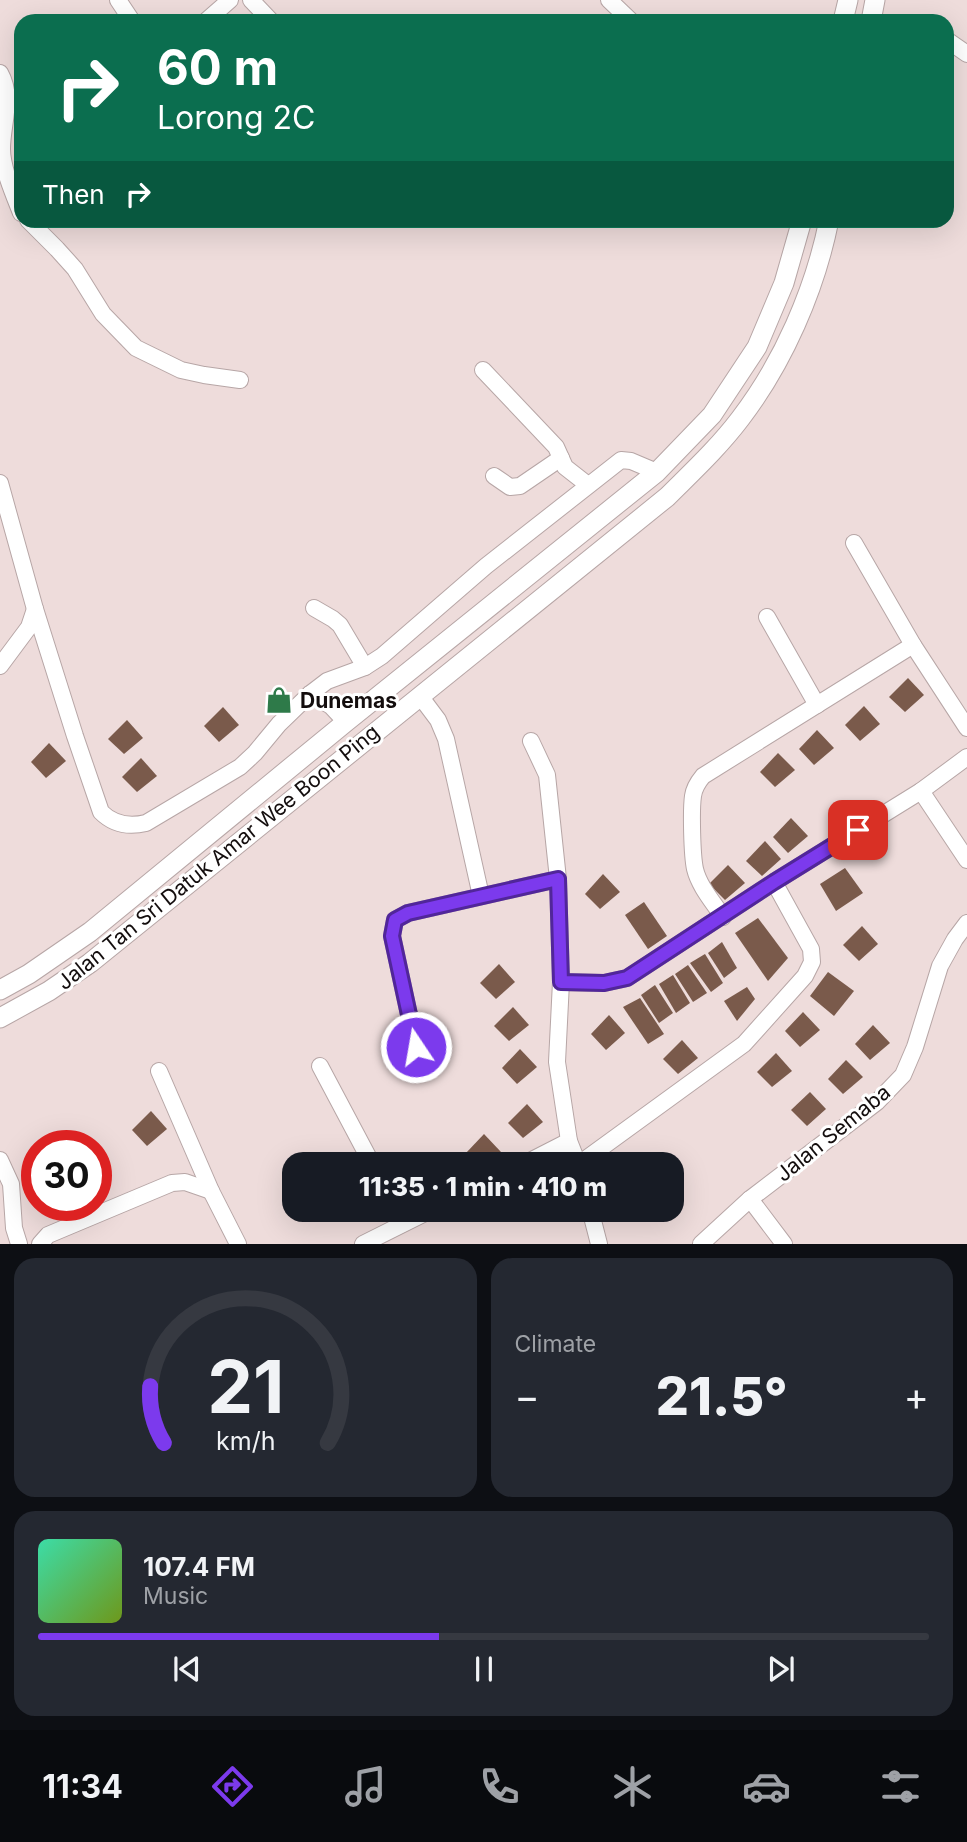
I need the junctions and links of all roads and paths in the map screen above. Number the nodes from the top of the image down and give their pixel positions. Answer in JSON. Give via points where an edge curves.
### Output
{"nodes":[{"id":1,"x":230,"y":0,"type":"edge"},
{"id":2,"x":251,"y":0,"type":"edge"},
{"id":3,"x":609,"y":0,"type":"edge"},
{"id":4,"x":215,"y":14,"type":"edge"},
{"id":5,"x":264,"y":14,"type":"edge"},
{"id":6,"x":624,"y":14,"type":"edge"},
{"id":7,"x":0,"y":73,"type":"edge"},
{"id":8,"x":10,"y":176,"type":"edge"},
{"id":9,"x":35,"y":228,"type":"edge"},
{"id":10,"x":800,"y":228,"type":"edge"},
{"id":11,"x":827,"y":228,"type":"edge"},
{"id":12,"x":483,"y":370,"type":"dead end"},
{"id":13,"x":240,"y":380,"type":"dead end"},
{"id":14,"x":561,"y":458,"type":"junction"},
{"id":15,"x":657,"y":472,"type":"junction"},
{"id":16,"x":494,"y":476,"type":"dead end"},
{"id":17,"x":0,"y":482,"type":"edge"},
{"id":18,"x":589,"y":485,"type":"junction"},
{"id":19,"x":854,"y":543,"type":"dead end"},
{"id":20,"x":314,"y":608,"type":"dead end"},
{"id":21,"x":35,"y":609,"type":"junction"},
{"id":22,"x":767,"y":617,"type":"dead end"},
{"id":23,"x":913,"y":645,"type":"junction"},
{"id":24,"x":0,"y":666,"type":"edge"},
{"id":25,"x":365,"y":667,"type":"junction"},
{"id":26,"x":310,"y":694,"type":"junction"},
{"id":27,"x":420,"y":696,"type":"junction"},
{"id":28,"x":817,"y":705,"type":"junction"},
{"id":29,"x":346,"y":722,"type":"junction"},
{"id":30,"x":967,"y":728,"type":"edge"},
{"id":31,"x":531,"y":741,"type":"dead end"},
{"id":32,"x":967,"y":757,"type":"edge"},
{"id":33,"x":921,"y":791,"type":"junction"},
{"id":34,"x":967,"y":860,"type":"edge"},
{"id":35,"x":558,"y":879,"type":"junction"},
{"id":36,"x":774,"y":882,"type":"junction"},
{"id":37,"x":481,"y":896,"type":"junction"},
{"id":38,"x":723,"y":917,"type":"junction"},
{"id":39,"x":967,"y":924,"type":"edge"},
{"id":40,"x":561,"y":982,"type":"junction"},
{"id":41,"x":0,"y":990,"type":"edge"},
{"id":42,"x":0,"y":1018,"type":"edge"},
{"id":43,"x":416,"y":1047,"type":"dead end"},
{"id":44,"x":320,"y":1066,"type":"dead end"},
{"id":45,"x":159,"y":1071,"type":"dead end"},
{"id":46,"x":569,"y":1141,"type":"junction"},
{"id":47,"x":366,"y":1152,"type":"edge"},
{"id":48,"x":547,"y":1152,"type":"edge"},
{"id":49,"x":573,"y":1152,"type":"edge"},
{"id":50,"x":595,"y":1152,"type":"edge"},
{"id":51,"x":0,"y":1160,"type":"edge"},
{"id":52,"x":211,"y":1191,"type":"junction"},
{"id":53,"x":750,"y":1199,"type":"junction"},
{"id":54,"x":393,"y":1222,"type":"edge"},
{"id":55,"x":593,"y":1222,"type":"edge"},
{"id":56,"x":19,"y":1244,"type":"edge"},
{"id":57,"x":40,"y":1244,"type":"edge"},
{"id":58,"x":238,"y":1244,"type":"edge"},
{"id":59,"x":363,"y":1244,"type":"edge"},
{"id":60,"x":599,"y":1244,"type":"edge"},
{"id":61,"x":701,"y":1244,"type":"edge"},
{"id":62,"x":784,"y":1244,"type":"edge"}],
"edges":[{"from":1,"to":4,"type":"street"},
{"from":2,"to":5,"type":"street"},
{"from":3,"to":6,"type":"street"},
{"from":7,"to":8,"type":"street","via":[[7,101],[2,152]]},
{"from":9,"to":13,"type":"street","via":[[75,269],[103,314],[136,348],[181,370]]},
{"from":10,"to":15,"type":"main road","name":"Jalan Tan Sri Datuk Amar Wee Boon Ping","via":[[784,283],[757,348],[712,415]]},
{"from":11,"to":27,"type":"main road","name":"Jalan Tan Sri Datuk Amar Wee Boon Ping","via":[[783,352],[764,385],[711,454],[667,497]]},
{"from":12,"to":14,"type":"street","via":[[550,440]]},
{"from":14,"to":16,"type":"street","via":[[520,486],[510,488]]},
{"from":14,"to":18,"type":"street","via":[[571,473]]},
{"from":15,"to":18,"type":"street","via":[[621,460]]},
{"from":15,"to":29,"type":"main road","name":"Jalan Tan Sri Datuk Amar Wee Boon Ping"},
{"from":17,"to":21,"type":"street"},
{"from":18,"to":25,"type":"street"},
{"from":19,"to":23,"type":"street"},
{"from":20,"to":25,"type":"street","via":[[340,625]]},
{"from":21,"to":24,"type":"street","via":[[29,627]]},
{"from":21,"to":26,"type":"street","via":[[101,812],[118,823],[146,823],[240,767]]},
{"from":22,"to":28,"type":"street"},
{"from":23,"to":28,"type":"street"},
{"from":23,"to":30,"type":"street"},
{"from":25,"to":26,"type":"street","via":[[327,681]]},
{"from":26,"to":29,"type":"street"},
{"from":27,"to":37,"type":"street","via":[[446,739]]},
{"from":27,"to":42,"type":"main road","name":"Jalan Tan Sri Datuk Amar Wee Boon Ping","via":[[90,963]]},
{"from":28,"to":38,"type":"street","via":[[697,784],[693,794],[695,869]]},
{"from":29,"to":41,"type":"main road","name":"Jalan Tan Sri Datuk Amar Wee Boon Ping","via":[[90,932]]},
{"from":31,"to":35,"type":"street","via":[[547,775]]},
{"from":32,"to":33,"type":"street"},
{"from":33,"to":34,"type":"street"},
{"from":33,"to":36,"type":"street"},
{"from":35,"to":37,"type":"street"},
{"from":35,"to":40,"type":"street"},
{"from":36,"to":38,"type":"street"},
{"from":36,"to":50,"type":"street","via":[[811,949],[812,962],[805,976],[744,1044]]},
{"from":37,"to":43,"type":"street","via":[[395,920],[392,936]]},
{"from":38,"to":40,"type":"street","via":[[627,978],[604,983]]},
{"from":39,"to":53,"type":"street","name":"Jalan Semaba","via":[[940,966],[903,1075],[877,1102]]},
{"from":40,"to":46,"type":"street","via":[[557,1062]]},
{"from":44,"to":47,"type":"street"},
{"from":45,"to":52,"type":"street"},
{"from":46,"to":48,"type":"street"},
{"from":46,"to":49,"type":"street"},
{"from":51,"to":56,"type":"street","via":[[11,1184]]},
{"from":52,"to":57,"type":"street","via":[[185,1182],[172,1183],[48,1235]]},
{"from":52,"to":58,"type":"street"},
{"from":53,"to":61,"type":"street","name":"Jalan Semaba"},
{"from":53,"to":62,"type":"street"},
{"from":54,"to":59,"type":"street"},
{"from":55,"to":60,"type":"street"}]}
